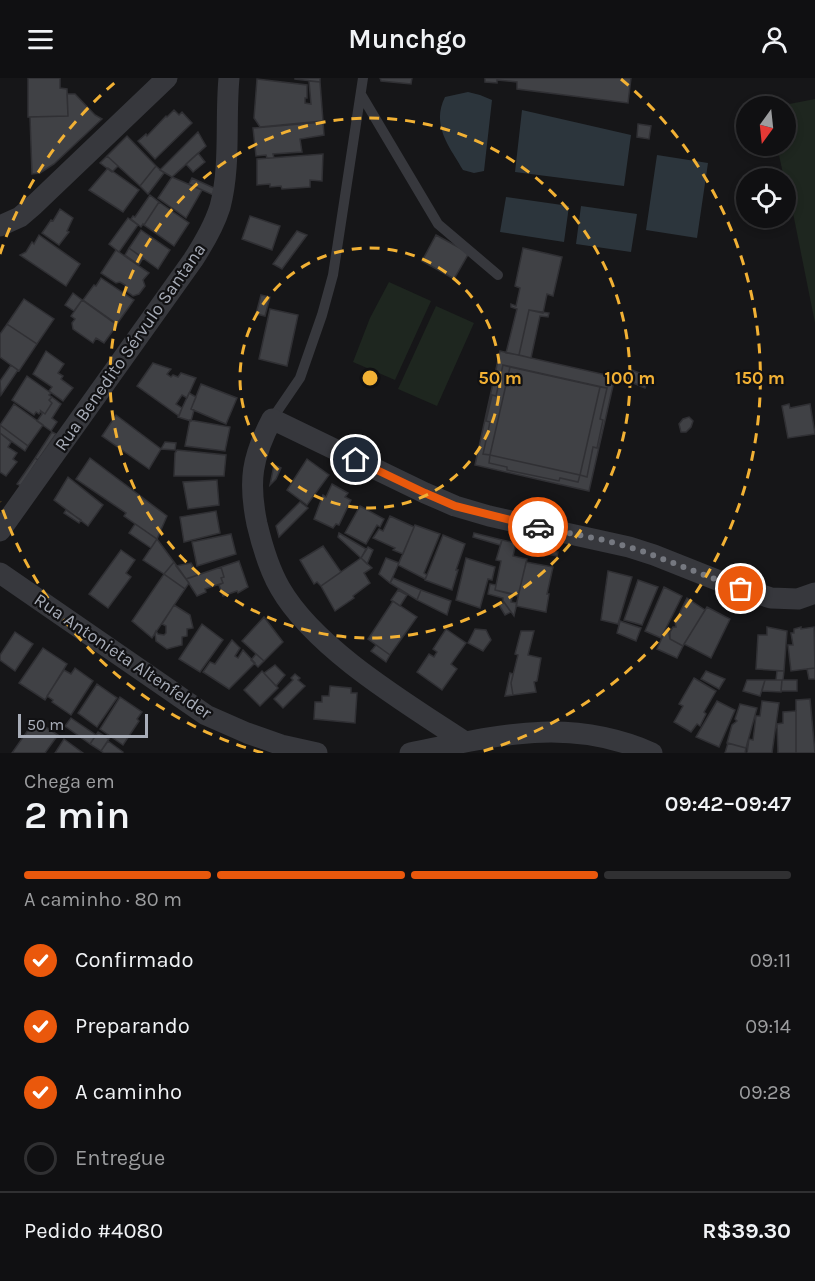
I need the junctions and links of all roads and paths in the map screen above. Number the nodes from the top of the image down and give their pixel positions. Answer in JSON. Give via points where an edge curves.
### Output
{"nodes":[{"id":1,"x":167,"y":78,"type":"edge"},
{"id":2,"x":229,"y":78,"type":"edge"},
{"id":3,"x":363,"y":78,"type":"edge"},
{"id":4,"x":362,"y":96,"type":"junction"},
{"id":5,"x":0,"y":226,"type":"edge"},
{"id":6,"x":498,"y":275,"type":"dead end"},
{"id":7,"x":272,"y":418,"type":"junction"},
{"id":8,"x":0,"y":531,"type":"edge"},
{"id":9,"x":0,"y":573,"type":"edge"},
{"id":10,"x":815,"y":593,"type":"edge"},
{"id":11,"x":465,"y":742,"type":"junction"},
{"id":12,"x":317,"y":753,"type":"edge"},
{"id":13,"x":410,"y":753,"type":"edge"},
{"id":14,"x":652,"y":753,"type":"edge"}],
"edges":[{"from":1,"to":5,"type":"street","via":[[34,206]]},
{"from":2,"to":8,"type":"street","name":"Rua Benedito Sérvulo Santana","via":[[226,170],[212,228]]},
{"from":3,"to":4,"type":"lane"},
{"from":4,"to":6,"type":"lane","via":[[438,224]]},
{"from":4,"to":7,"type":"lane","via":[[339,246],[322,315],[300,378]]},
{"from":7,"to":10,"type":"street","via":[[455,506],[629,547],[771,598],[798,599]]},
{"from":7,"to":11,"type":"street","via":[[252,469],[253,502],[261,541],[280,587],[301,618],[343,657]]},
{"from":9,"to":12,"type":"street","name":"Rua Antonieta Altenfelder","via":[[206,715],[281,745]]},
{"from":11,"to":13,"type":"street"},
{"from":11,"to":14,"type":"street","via":[[556,731],[601,736]]}]}
